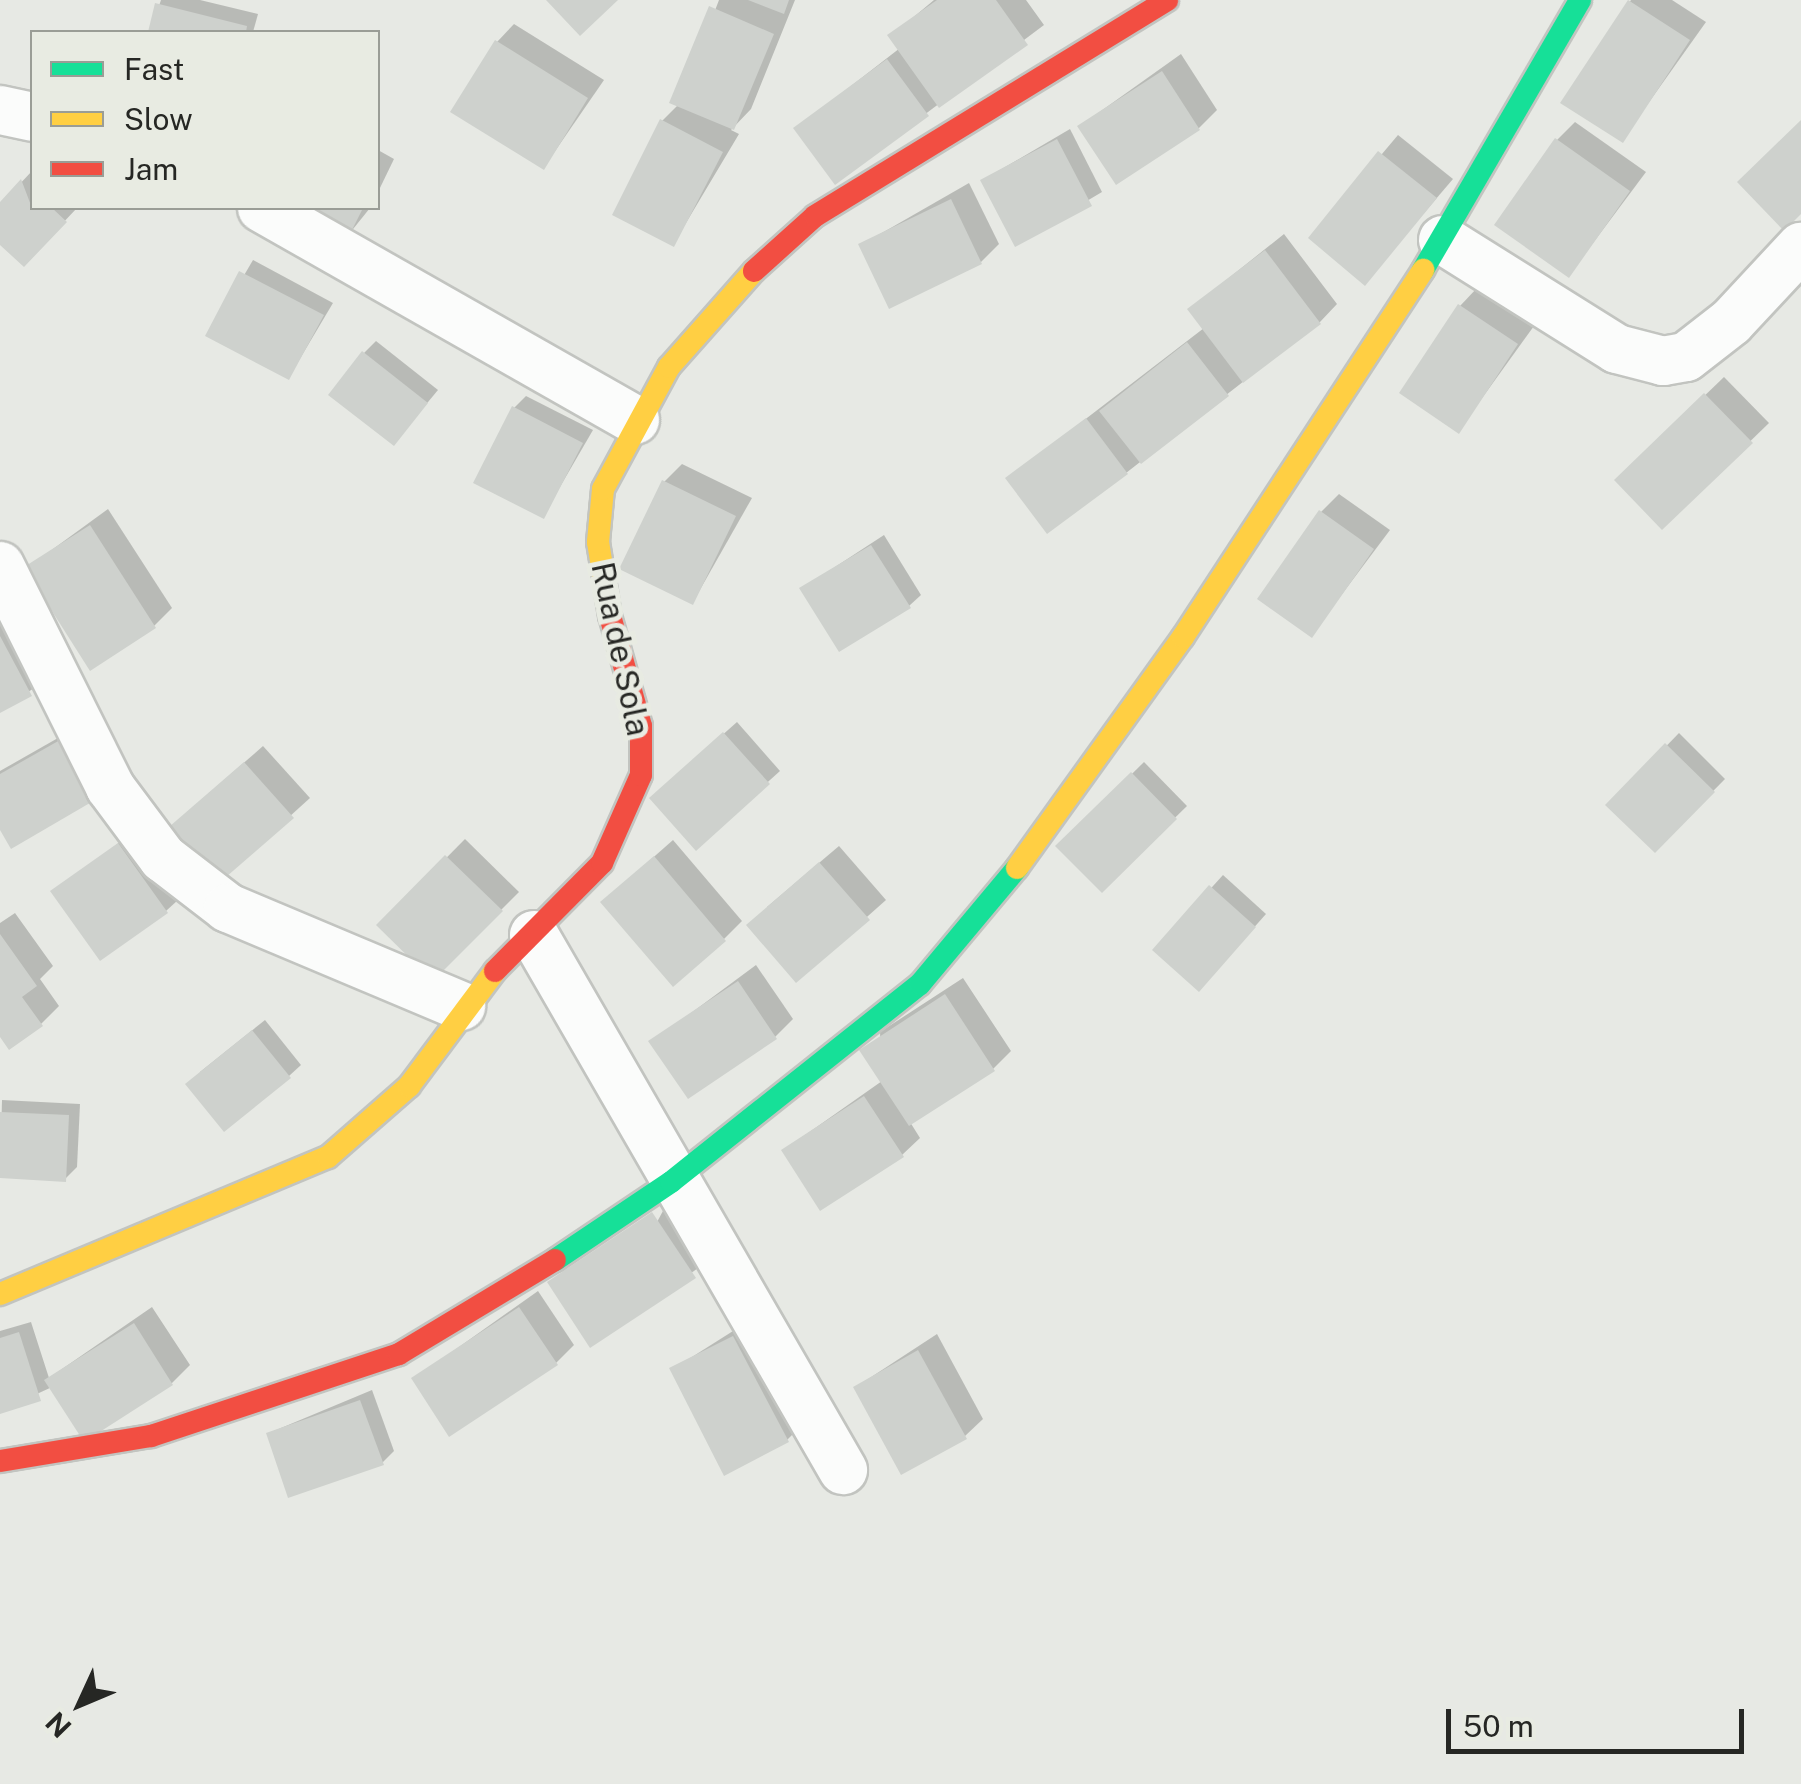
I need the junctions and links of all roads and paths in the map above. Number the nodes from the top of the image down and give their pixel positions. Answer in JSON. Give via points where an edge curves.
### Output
{"nodes":[{"id":1,"x":1167,"y":0,"type":"edge"},
{"id":2,"x":1580,"y":0,"type":"edge"},
{"id":3,"x":0,"y":110,"type":"edge"},
{"id":4,"x":30,"y":117,"type":"edge"},
{"id":5,"x":266,"y":210,"type":"edge"},
{"id":6,"x":1444,"y":240,"type":"junction"},
{"id":7,"x":1801,"y":247,"type":"edge"},
{"id":8,"x":635,"y":420,"type":"junction"},
{"id":9,"x":0,"y":566,"type":"edge"},
{"id":10,"x":534,"y":935,"type":"junction"},
{"id":11,"x":461,"y":1006,"type":"junction"},
{"id":12,"x":671,"y":1182,"type":"junction"},
{"id":13,"x":0,"y":1294,"type":"edge"},
{"id":14,"x":0,"y":1461,"type":"edge"},
{"id":15,"x":843,"y":1470,"type":"dead end"}],
"edges":[{"from":1,"to":8,"type":"street","name":"Rua de Sola","via":[[801,228],[708,313]]},
{"from":2,"to":6,"type":"street"},
{"from":3,"to":4,"type":"street"},
{"from":5,"to":8,"type":"street"},
{"from":6,"to":7,"type":"street","via":[[1617,349],[1663,361],[1686,357],[1731,322]]},
{"from":6,"to":12,"type":"street","via":[[1172,653],[1004,885],[920,984]]},
{"from":8,"to":10,"type":"street","name":"Rua de Sola","via":[[604,489],[598,542],[608,608],[632,677],[641,775],[602,863]]},
{"from":9,"to":11,"type":"street","via":[[110,787],[186,880],[245,916]]},
{"from":10,"to":11,"type":"street","name":"Rua de Sola"},
{"from":10,"to":12,"type":"street"},
{"from":11,"to":13,"type":"street","name":"Rua de Sola","via":[[408,1086],[328,1157],[231,1205]]},
{"from":12,"to":14,"type":"street","via":[[513,1292],[399,1354],[151,1436]]},
{"from":12,"to":15,"type":"street"}]}
